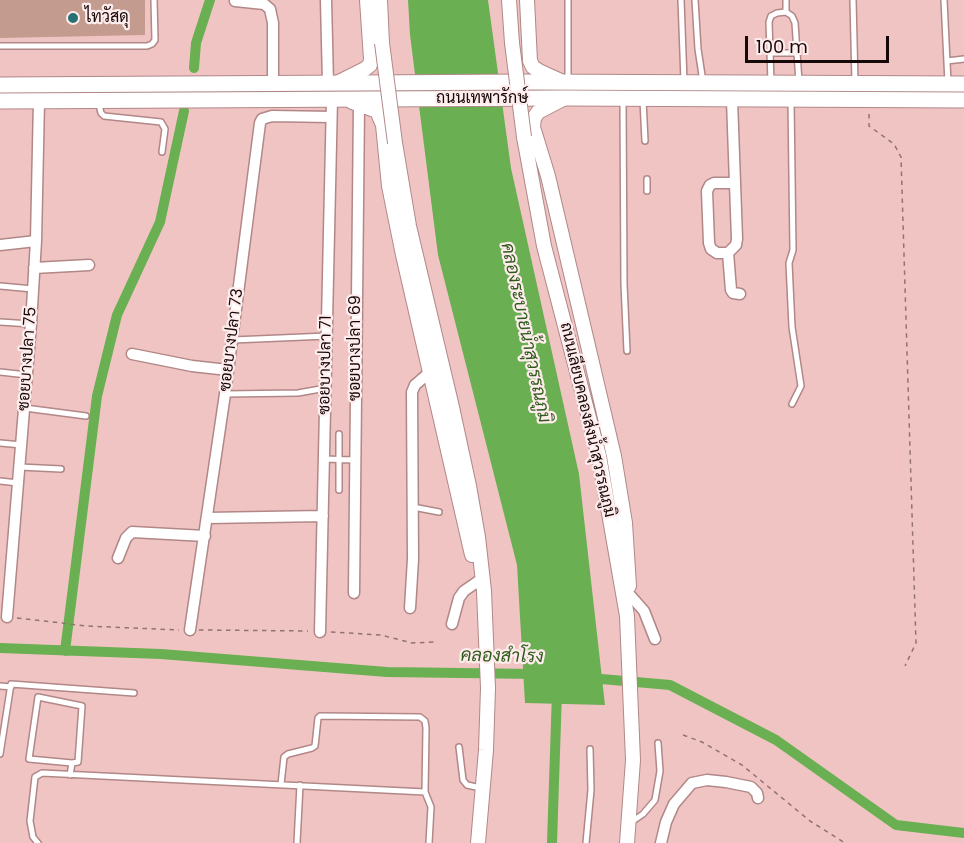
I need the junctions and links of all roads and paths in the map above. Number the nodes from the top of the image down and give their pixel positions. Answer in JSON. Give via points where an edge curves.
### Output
{"nodes":[{"id":1,"x":154,"y":0,"type":"edge"},
{"id":2,"x":326,"y":0,"type":"edge"},
{"id":3,"x":367,"y":0,"type":"edge"},
{"id":4,"x":380,"y":0,"type":"edge"},
{"id":5,"x":509,"y":0,"type":"edge"},
{"id":6,"x":526,"y":0,"type":"edge"},
{"id":7,"x":568,"y":0,"type":"edge"},
{"id":8,"x":681,"y":0,"type":"edge"},
{"id":9,"x":695,"y":0,"type":"edge"},
{"id":10,"x":786,"y":0,"type":"edge"},
{"id":11,"x":853,"y":0,"type":"edge"},
{"id":12,"x":944,"y":0,"type":"edge"},
{"id":13,"x":235,"y":1,"type":"edge"},
{"id":14,"x":786,"y":12,"type":"junction"},
{"id":15,"x":0,"y":46,"type":"edge"},
{"id":16,"x":770,"y":53,"type":"junction"},
{"id":17,"x":797,"y":53,"type":"junction"},
{"id":18,"x":964,"y":59,"type":"edge"},
{"id":19,"x":947,"y":61,"type":"junction"},
{"id":20,"x":566,"y":82,"type":"junction"},
{"id":21,"x":684,"y":83,"type":"junction"},
{"id":22,"x":704,"y":83,"type":"junction"},
{"id":23,"x":771,"y":83,"type":"junction"},
{"id":24,"x":799,"y":83,"type":"junction"},
{"id":25,"x":273,"y":84,"type":"junction"},
{"id":26,"x":855,"y":84,"type":"junction"},
{"id":27,"x":948,"y":84,"type":"junction"},
{"id":28,"x":964,"y":84,"type":"edge"},
{"id":29,"x":0,"y":85,"type":"edge"},
{"id":30,"x":334,"y":91,"type":"junction"},
{"id":31,"x":564,"y":98,"type":"junction"},
{"id":32,"x":623,"y":98,"type":"junction"},
{"id":33,"x":643,"y":99,"type":"junction"},
{"id":34,"x":39,"y":100,"type":"junction"},
{"id":35,"x":98,"y":100,"type":"junction"},
{"id":36,"x":732,"y":100,"type":"junction"},
{"id":37,"x":791,"y":100,"type":"junction"},
{"id":38,"x":964,"y":100,"type":"edge"},
{"id":39,"x":0,"y":101,"type":"edge"},
{"id":40,"x":868,"y":101,"type":"junction"},
{"id":41,"x":359,"y":104,"type":"junction"},
{"id":42,"x":332,"y":117,"type":"junction"},
{"id":43,"x":645,"y":141,"type":"dead end"},
{"id":44,"x":162,"y":153,"type":"dead end"},
{"id":45,"x":647,"y":179,"type":"dead end"},
{"id":46,"x":734,"y":183,"type":"junction"},
{"id":47,"x":647,"y":191,"type":"dead end"},
{"id":48,"x":36,"y":241,"type":"junction"},
{"id":49,"x":0,"y":245,"type":"edge"},
{"id":50,"x":728,"y":253,"type":"junction"},
{"id":51,"x":89,"y":265,"type":"dead end"},
{"id":52,"x":34,"y":268,"type":"junction"},
{"id":53,"x":0,"y":286,"type":"edge"},
{"id":54,"x":33,"y":289,"type":"junction"},
{"id":55,"x":740,"y":294,"type":"dead end"},
{"id":56,"x":0,"y":322,"type":"edge"},
{"id":57,"x":31,"y":324,"type":"junction"},
{"id":58,"x":327,"y":336,"type":"junction"},
{"id":59,"x":232,"y":340,"type":"junction"},
{"id":60,"x":627,"y":351,"type":"dead end"},
{"id":61,"x":132,"y":354,"type":"dead end"},
{"id":62,"x":228,"y":370,"type":"junction"},
{"id":63,"x":0,"y":372,"type":"edge"},
{"id":64,"x":430,"y":372,"type":"junction"},
{"id":65,"x":27,"y":375,"type":"junction"},
{"id":66,"x":326,"y":388,"type":"junction"},
{"id":67,"x":225,"y":394,"type":"junction"},
{"id":68,"x":792,"y":404,"type":"dead end"},
{"id":69,"x":25,"y":408,"type":"junction"},
{"id":70,"x":86,"y":416,"type":"dead end"},
{"id":71,"x":339,"y":434,"type":"dead end"},
{"id":72,"x":0,"y":443,"type":"edge"},
{"id":73,"x":22,"y":445,"type":"junction"},
{"id":74,"x":324,"y":459,"type":"junction"},
{"id":75,"x":339,"y":459,"type":"junction"},
{"id":76,"x":355,"y":460,"type":"junction"},
{"id":77,"x":20,"y":468,"type":"junction"},
{"id":78,"x":61,"y":469,"type":"dead end"},
{"id":79,"x":0,"y":481,"type":"edge"},
{"id":80,"x":18,"y":483,"type":"junction"},
{"id":81,"x":339,"y":490,"type":"dead end"},
{"id":82,"x":413,"y":507,"type":"junction"},
{"id":83,"x":439,"y":512,"type":"dead end"},
{"id":84,"x":323,"y":516,"type":"junction"},
{"id":85,"x":207,"y":518,"type":"junction"},
{"id":86,"x":205,"y":536,"type":"junction"},
{"id":87,"x":118,"y":558,"type":"dead end"},
{"id":88,"x":482,"y":591,"type":"junction"},
{"id":89,"x":354,"y":593,"type":"dead end"},
{"id":90,"x":629,"y":594,"type":"junction"},
{"id":91,"x":410,"y":608,"type":"dead end"},
{"id":92,"x":627,"y":613,"type":"junction"},
{"id":93,"x":8,"y":617,"type":"joint"},
{"id":94,"x":452,"y":624,"type":"dead end"},
{"id":95,"x":190,"y":630,"type":"junction"},
{"id":96,"x":320,"y":632,"type":"junction"},
{"id":97,"x":654,"y":639,"type":"dead end"},
{"id":98,"x":434,"y":642,"type":"dead end"},
{"id":99,"x":905,"y":666,"type":"dead end"},
{"id":100,"x":0,"y":686,"type":"edge"},
{"id":101,"x":10,"y":687,"type":"junction"},
{"id":102,"x":134,"y":693,"type":"dead end"},
{"id":103,"x":683,"y":735,"type":"dead end"},
{"id":104,"x":658,"y":743,"type":"dead end"},
{"id":105,"x":459,"y":747,"type":"dead end"},
{"id":106,"x":590,"y":749,"type":"dead end"},
{"id":107,"x":0,"y":754,"type":"edge"},
{"id":108,"x":72,"y":763,"type":"junction"},
{"id":109,"x":69,"y":775,"type":"junction"},
{"id":110,"x":281,"y":784,"type":"junction"},
{"id":111,"x":300,"y":785,"type":"junction"},
{"id":112,"x":483,"y":788,"type":"junction"},
{"id":113,"x":425,"y":792,"type":"junction"},
{"id":114,"x":758,"y":798,"type":"dead end"},
{"id":115,"x":629,"y":824,"type":"junction"},
{"id":116,"x":38,"y":843,"type":"edge"},
{"id":117,"x":297,"y":843,"type":"edge"},
{"id":118,"x":429,"y":843,"type":"edge"},
{"id":119,"x":478,"y":843,"type":"edge"},
{"id":120,"x":586,"y":843,"type":"edge"},
{"id":121,"x":627,"y":843,"type":"edge"},
{"id":122,"x":662,"y":843,"type":"edge"},
{"id":123,"x":846,"y":843,"type":"edge"}],
"edges":[{"from":1,"to":15,"type":"lane","via":[[155,40],[147,46]]},
{"from":2,"to":30,"type":"street","name":"ซอยบางปลา 71"},
{"from":3,"to":30,"type":"main road","via":[[370,65]]},
{"from":4,"to":88,"type":"main road","bridge":true,"via":[[382,43],[409,226],[469,486]]},
{"from":5,"to":92,"type":"main road","name":"ถนนเลียบคลองส่งน้ำสุวรรณภูมิ","bridge":true,"via":[[524,137],[544,246],[599,456]]},
{"from":6,"to":20,"type":"main road","via":[[530,61],[539,71]]},
{"from":7,"to":20,"type":"lane"},
{"from":8,"to":21,"type":"lane"},
{"from":9,"to":22,"type":"lane"},
{"from":10,"to":14,"type":"lane"},
{"from":11,"to":26,"type":"lane"},
{"from":12,"to":19,"type":"lane"},
{"from":13,"to":25,"type":"street","via":[[264,4],[270,9]]},
{"from":14,"to":16,"type":"lane","via":[[771,16]]},
{"from":14,"to":17,"type":"lane","via":[[795,23]]},
{"from":16,"to":17,"type":"lane"},
{"from":16,"to":23,"type":"lane"},
{"from":17,"to":24,"type":"lane"},
{"from":18,"to":19,"type":"lane"},
{"from":19,"to":27,"type":"lane"},
{"from":20,"to":21,"type":"main road","name":"ถนนเทพารักษ์"},
{"from":20,"to":30,"type":"main road","name":"ถนนเทพารักษ์","bridge":true,"via":[[376,83]]},
{"from":21,"to":22,"type":"main road","name":"ถนนเทพารักษ์"},
{"from":22,"to":23,"type":"main road","name":"ถนนเทพารักษ์"},
{"from":23,"to":24,"type":"main road","name":"ถนนเทพารักษ์"},
{"from":24,"to":26,"type":"main road","name":"ถนนเทพารักษ์"},
{"from":25,"to":29,"type":"main road","name":"ถนนเทพารักษ์"},
{"from":25,"to":30,"type":"main road","name":"ถนนเทพารักษ์"},
{"from":26,"to":27,"type":"main road","name":"ถนนเทพารักษ์"},
{"from":27,"to":28,"type":"main road","name":"ถนนเทพารักษ์"},
{"from":30,"to":31,"type":"main road","name":"ถนนเทพารักษ์","bridge":true,"via":[[379,99]]},
{"from":30,"to":35,"type":"main road","name":"ถนนเทพารักษ์"},
{"from":30,"to":41,"type":"main road"},
{"from":30,"to":42,"type":"street","name":"ซอยบางปลา 71"},
{"from":31,"to":32,"type":"main road","name":"ถนนเทพารักษ์"},
{"from":31,"to":90,"type":"main road","via":[[538,112],[533,127],[614,456],[628,551]]},
{"from":32,"to":33,"type":"main road","name":"ถนนเทพารักษ์"},
{"from":32,"to":60,"type":"lane"},
{"from":33,"to":36,"type":"main road","name":"ถนนเทพารักษ์"},
{"from":33,"to":43,"type":"lane"},
{"from":34,"to":35,"type":"main road","name":"ถนนเทพารักษ์"},
{"from":34,"to":39,"type":"main road","name":"ถนนเทพารักษ์"},
{"from":34,"to":48,"type":"street","name":"ซอยบางปลา 75"},
{"from":35,"to":44,"type":"lane","via":[[104,116],[161,122],[165,129]]},
{"from":36,"to":37,"type":"main road","name":"ถนนเทพารักษ์"},
{"from":36,"to":46,"type":"street"},
{"from":37,"to":40,"type":"main road","name":"ถนนเทพารักษ์"},
{"from":37,"to":68,"type":"lane","via":[[793,250],[789,263],[792,327],[801,386]]},
{"from":38,"to":40,"type":"main road","name":"ถนนเทพารักษ์"},
{"from":40,"to":99,"type":"path","via":[[868,126],[894,144],[901,157],[916,643]]},
{"from":41,"to":64,"type":"main road","via":[[377,111],[383,125],[394,209]]},
{"from":41,"to":76,"type":"street","name":"ซอยบางปลา 69"},
{"from":42,"to":58,"type":"street","name":"ซอยบางปลา 71"},
{"from":42,"to":59,"type":"street","name":"ซอยบางปลา 73","via":[[266,116],[260,123]]},
{"from":45,"to":47,"type":"lane"},
{"from":46,"to":50,"type":"street","via":[[736,245]]},
{"from":46,"to":50,"type":"street","via":[[714,183],[706,191],[711,249]]},
{"from":48,"to":49,"type":"street"},
{"from":48,"to":52,"type":"street","name":"ซอยบางปลา 75"},
{"from":50,"to":55,"type":"street","via":[[731,290]]},
{"from":51,"to":52,"type":"street"},
{"from":52,"to":54,"type":"street","name":"ซอยบางปลา 75"},
{"from":53,"to":54,"type":"lane"},
{"from":54,"to":57,"type":"street","name":"ซอยบางปลา 75"},
{"from":56,"to":57,"type":"lane"},
{"from":57,"to":65,"type":"street","name":"ซอยบางปลา 75"},
{"from":58,"to":59,"type":"lane"},
{"from":58,"to":66,"type":"street","name":"ซอยบางปลา 71"},
{"from":59,"to":62,"type":"street","name":"ซอยบางปลา 73"},
{"from":61,"to":62,"type":"street"},
{"from":62,"to":67,"type":"street","name":"ซอยบางปลา 73"},
{"from":63,"to":65,"type":"lane"},
{"from":64,"to":82,"type":"street","via":[[412,392]]},
{"from":64,"to":88,"type":"main road"},
{"from":65,"to":69,"type":"street","name":"ซอยบางปลา 75"},
{"from":66,"to":67,"type":"lane","via":[[298,393]]},
{"from":66,"to":74,"type":"street","name":"ซอยบางปลา 71"},
{"from":67,"to":85,"type":"street","name":"ซอยบางปลา 73"},
{"from":69,"to":70,"type":"lane"},
{"from":69,"to":73,"type":"street","name":"ซอยบางปลา 75"},
{"from":71,"to":75,"type":"lane"},
{"from":72,"to":73,"type":"lane"},
{"from":73,"to":77,"type":"street","name":"ซอยบางปลา 75"},
{"from":74,"to":75,"type":"lane"},
{"from":74,"to":84,"type":"street","name":"ซอยบางปลา 71"},
{"from":75,"to":76,"type":"lane"},
{"from":75,"to":81,"type":"lane"},
{"from":76,"to":89,"type":"street","name":"ซอยบางปลา 69"},
{"from":77,"to":78,"type":"lane"},
{"from":77,"to":80,"type":"street","name":"ซอยบางปลา 75"},
{"from":79,"to":80,"type":"lane"},
{"from":80,"to":93,"type":"street","name":"ซอยบางปลา 75"},
{"from":82,"to":83,"type":"lane"},
{"from":82,"to":91,"type":"street"},
{"from":84,"to":85,"type":"street"},
{"from":84,"to":96,"type":"street","name":"ซอยบางปลา 71"},
{"from":85,"to":86,"type":"street","name":"ซอยบางปลา 73"},
{"from":86,"to":87,"type":"street","via":[[132,532]]},
{"from":86,"to":95,"type":"street","name":"ซอยบางปลา 73"},
{"from":88,"to":94,"type":"street","via":[[464,591]]},
{"from":88,"to":112,"type":"main road","via":[[488,688]]},
{"from":90,"to":92,"type":"main road"},
{"from":90,"to":97,"type":"street","via":[[644,611]]},
{"from":92,"to":115,"type":"main road","name":"ถนนเลียบคลองส่งน้ำสุวรรณภูมิ","via":[[633,760]]},
{"from":93,"to":95,"type":"path","via":[[87,626]]},
{"from":95,"to":96,"type":"path"},
{"from":96,"to":98,"type":"path"},
{"from":100,"to":101,"type":"lane"},
{"from":101,"to":102,"type":"lane","via":[[11,684]]},
{"from":101,"to":107,"type":"lane"},
{"from":103,"to":123,"type":"path","via":[[742,765],[810,821]]},
{"from":104,"to":115,"type":"lane","via":[[660,771],[655,800]]},
{"from":105,"to":112,"type":"lane","via":[[463,780],[467,785]]},
{"from":106,"to":120,"type":"lane"},
{"from":108,"to":108,"type":"lane","via":[[78,762],[82,706],[38,697],[29,759]]},
{"from":108,"to":109,"type":"lane"},
{"from":109,"to":110,"type":"lane"},
{"from":109,"to":116,"type":"lane","via":[[42,773],[35,777],[30,821]]},
{"from":110,"to":111,"type":"lane"},
{"from":110,"to":113,"type":"lane","via":[[284,757],[315,746],[320,716],[420,717],[426,728]]},
{"from":111,"to":113,"type":"lane"},
{"from":111,"to":117,"type":"lane"},
{"from":112,"to":119,"type":"main road"},
{"from":113,"to":118,"type":"lane","via":[[431,807]]},
{"from":114,"to":122,"type":"street","via":[[754,789],[743,785],[707,780],[692,783],[674,804]]},
{"from":115,"to":121,"type":"main road","name":"ถนนเลียบคลองส่งน้ำสุวรรณภูมิ"}]}
